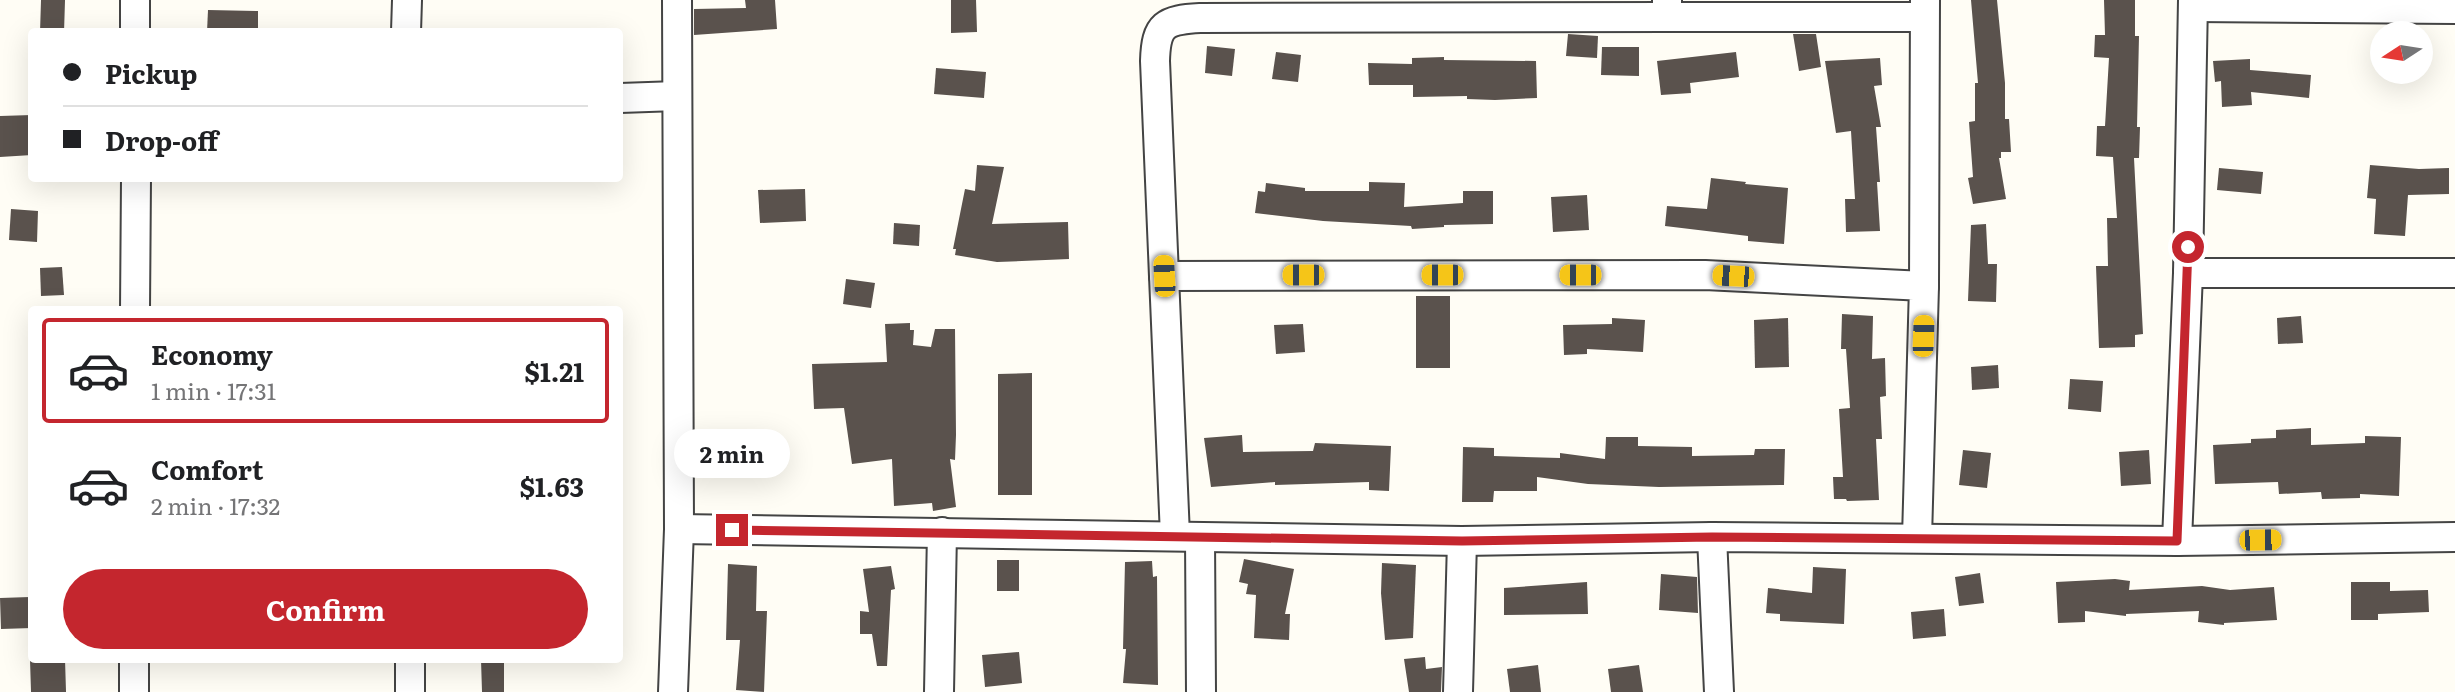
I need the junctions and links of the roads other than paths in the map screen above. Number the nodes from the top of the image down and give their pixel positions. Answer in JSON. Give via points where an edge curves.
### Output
{"nodes":[{"id":1,"x":135,"y":0,"type":"edge"},
{"id":2,"x":407,"y":0,"type":"edge"},
{"id":3,"x":677,"y":0,"type":"edge"},
{"id":4,"x":2193,"y":3,"type":"edge"},
{"id":5,"x":1924,"y":8,"type":"edge"},
{"id":6,"x":1667,"y":9,"type":"edge"},
{"id":7,"x":2455,"y":9,"type":"edge"},
{"id":8,"x":135,"y":28,"type":"edge"},
{"id":9,"x":406,"y":28,"type":"edge"},
{"id":10,"x":677,"y":96,"type":"junction"},
{"id":11,"x":623,"y":98,"type":"edge"},
{"id":12,"x":136,"y":182,"type":"edge"},
{"id":13,"x":2188,"y":273,"type":"junction"},
{"id":14,"x":2455,"y":273,"type":"edge"},
{"id":15,"x":1164,"y":276,"type":"junction"},
{"id":16,"x":1924,"y":286,"type":"junction"},
{"id":17,"x":135,"y":306,"type":"edge"},
{"id":18,"x":679,"y":529,"type":"junction"},
{"id":19,"x":942,"y":532,"type":"junction"},
{"id":20,"x":1188,"y":536,"type":"junction"},
{"id":21,"x":1712,"y":537,"type":"junction"},
{"id":22,"x":2455,"y":537,"type":"edge"},
{"id":23,"x":1917,"y":538,"type":"junction"},
{"id":24,"x":1462,"y":541,"type":"junction"},
{"id":25,"x":2177,"y":541,"type":"junction"},
{"id":26,"x":134,"y":663,"type":"edge"},
{"id":27,"x":410,"y":663,"type":"edge"},
{"id":28,"x":134,"y":692,"type":"edge"},
{"id":29,"x":410,"y":692,"type":"edge"},
{"id":30,"x":673,"y":692,"type":"edge"},
{"id":31,"x":939,"y":692,"type":"edge"},
{"id":32,"x":1201,"y":692,"type":"edge"},
{"id":33,"x":1458,"y":692,"type":"edge"},
{"id":34,"x":1719,"y":692,"type":"edge"}],
"edges":[{"from":1,"to":8,"type":"street"},
{"from":2,"to":9,"type":"street"},
{"from":3,"to":10,"type":"street"},
{"from":4,"to":7,"type":"street"},
{"from":4,"to":13,"type":"street"},
{"from":5,"to":6,"type":"street"},
{"from":5,"to":16,"type":"street"},
{"from":6,"to":15,"type":"street","via":[[1200,18],[1165,24],[1157,37],[1155,61]]},
{"from":10,"to":11,"type":"street"},
{"from":10,"to":18,"type":"street"},
{"from":12,"to":17,"type":"street"},
{"from":13,"to":14,"type":"street"},
{"from":13,"to":25,"type":"street"},
{"from":15,"to":16,"type":"street","via":[[1705,275]]},
{"from":15,"to":20,"type":"street"},
{"from":16,"to":23,"type":"street"},
{"from":18,"to":19,"type":"street"},
{"from":18,"to":30,"type":"street"},
{"from":19,"to":20,"type":"street"},
{"from":19,"to":31,"type":"street"},
{"from":20,"to":24,"type":"street"},
{"from":20,"to":32,"type":"street"},
{"from":21,"to":23,"type":"street"},
{"from":21,"to":24,"type":"street"},
{"from":21,"to":34,"type":"street"},
{"from":22,"to":25,"type":"street"},
{"from":23,"to":25,"type":"street"},
{"from":24,"to":33,"type":"street"},
{"from":26,"to":28,"type":"street"},
{"from":27,"to":29,"type":"street"}]}
